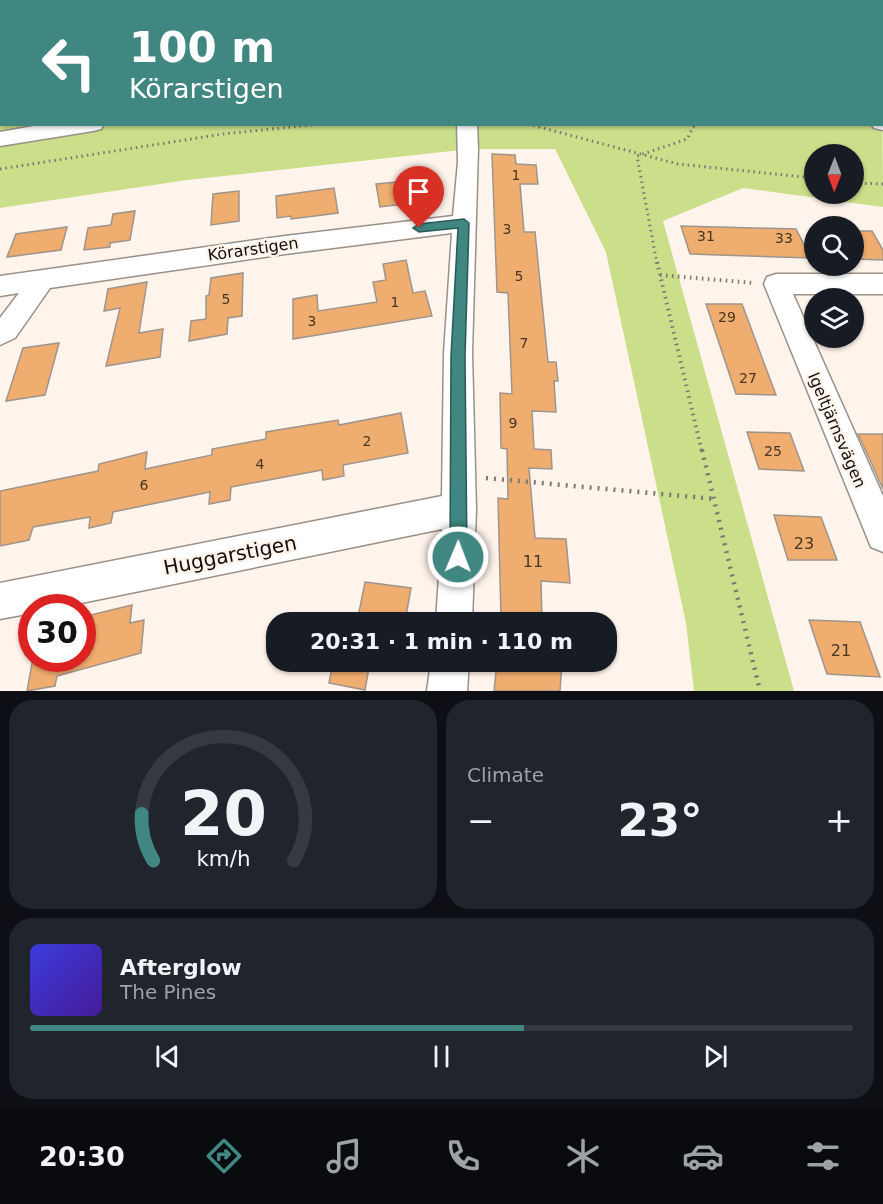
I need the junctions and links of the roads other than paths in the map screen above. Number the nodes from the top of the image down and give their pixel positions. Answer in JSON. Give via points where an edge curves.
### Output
{"nodes":[{"id":1,"x":81,"y":126,"type":"edge"},
{"id":2,"x":467,"y":126,"type":"edge"},
{"id":3,"x":0,"y":139,"type":"edge"},
{"id":4,"x":464,"y":223,"type":"junction"},
{"id":5,"x":44,"y":279,"type":"junction"},
{"id":6,"x":883,"y":284,"type":"edge"},
{"id":7,"x":0,"y":286,"type":"edge"},
{"id":8,"x":0,"y":334,"type":"edge"},
{"id":9,"x":460,"y":509,"type":"junction"},
{"id":10,"x":879,"y":518,"type":"edge"},
{"id":11,"x":0,"y":601,"type":"edge"},
{"id":12,"x":455,"y":612,"type":"edge"},
{"id":13,"x":449,"y":672,"type":"edge"},
{"id":14,"x":447,"y":691,"type":"edge"}],
"edges":[{"from":1,"to":3,"type":"street"},
{"from":2,"to":4,"type":"street","via":[[470,149]]},
{"from":4,"to":5,"type":"street","name":"Körarstigen"},
{"from":4,"to":9,"type":"street","via":[[458,356]]},
{"from":5,"to":7,"type":"street","name":"Körarstigen"},
{"from":5,"to":8,"type":"street"},
{"from":6,"to":10,"type":"street","name":"Igeltjärnsvägen","via":[[776,284]]},
{"from":9,"to":11,"type":"street","name":"Huggarstigen"},
{"from":9,"to":12,"type":"street"},
{"from":13,"to":14,"type":"street"}]}
